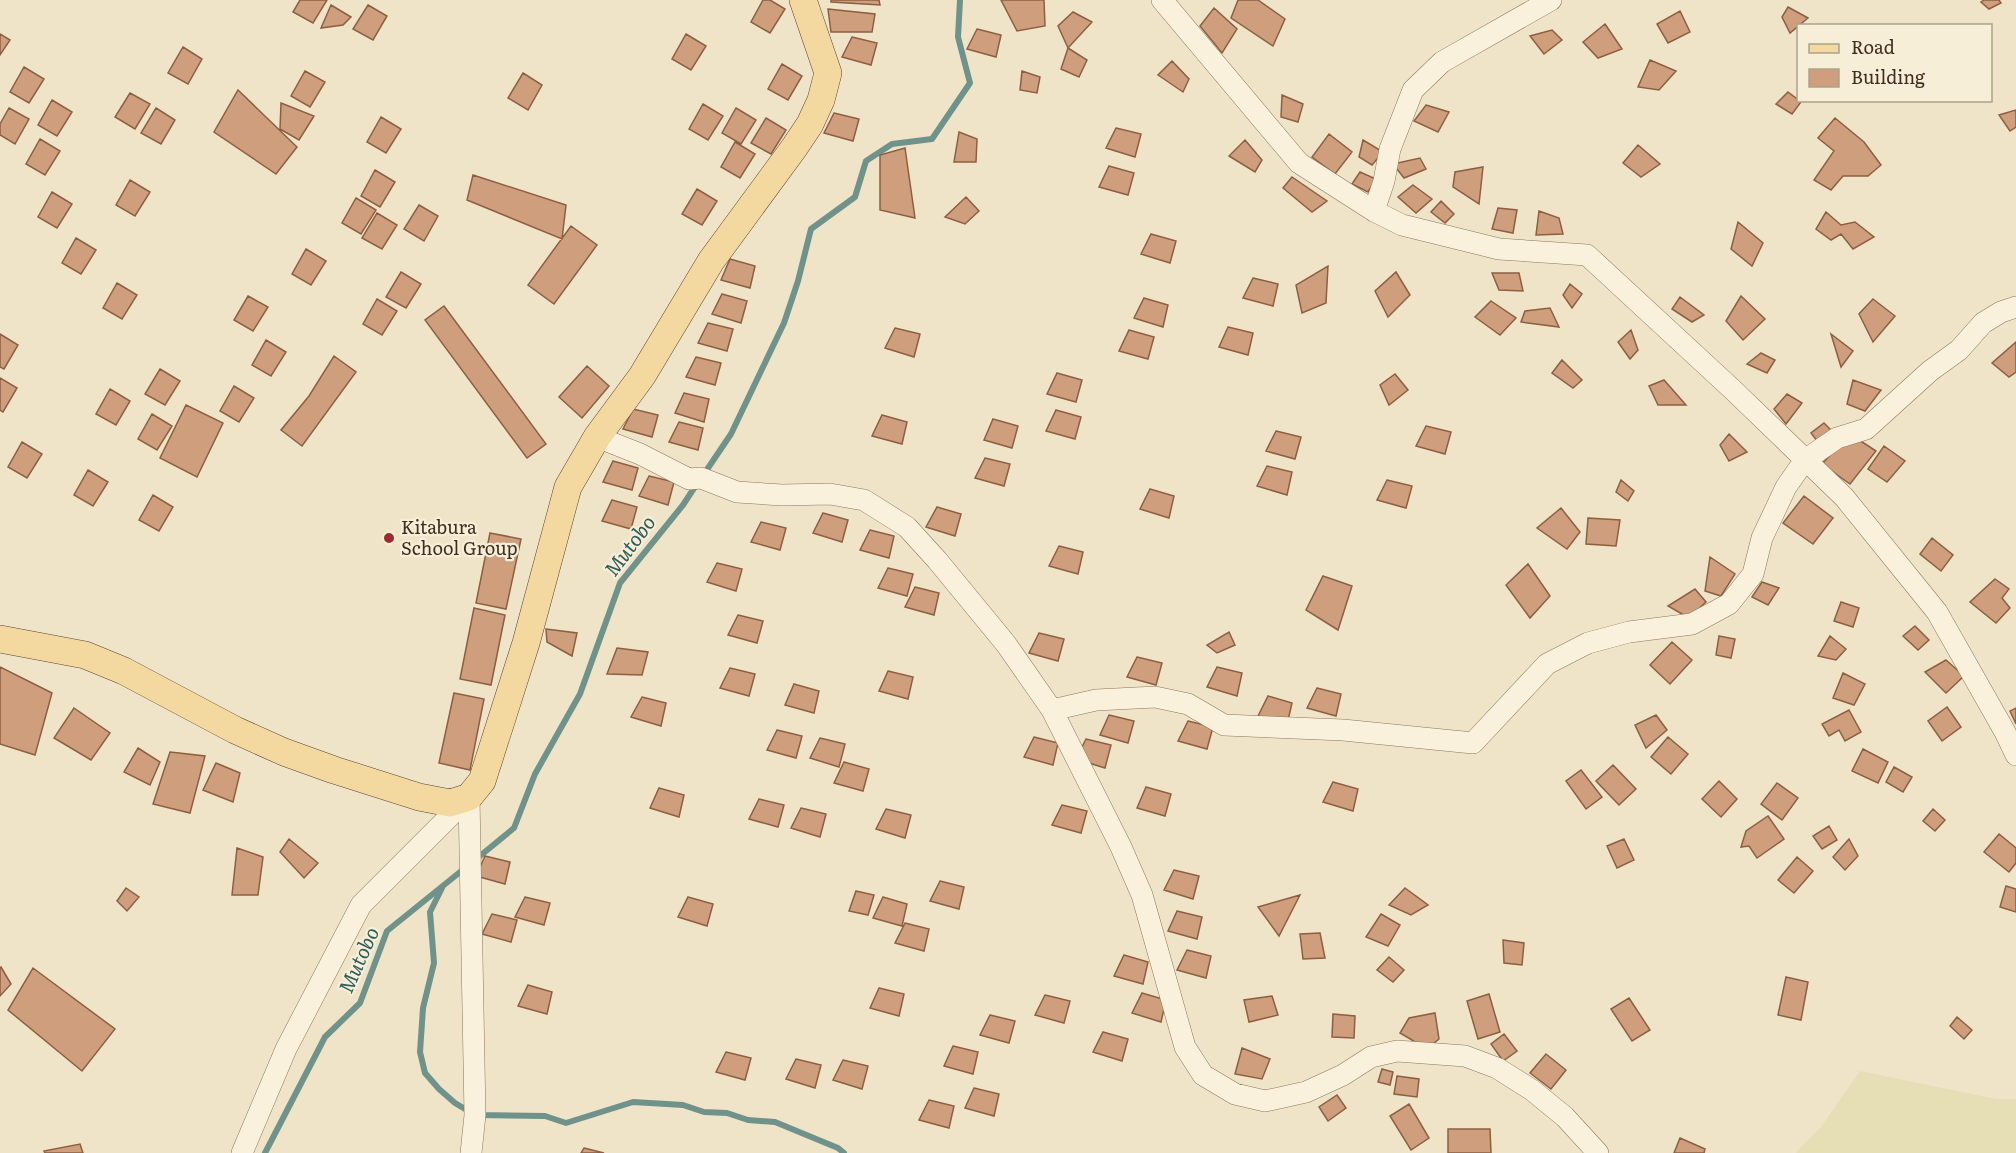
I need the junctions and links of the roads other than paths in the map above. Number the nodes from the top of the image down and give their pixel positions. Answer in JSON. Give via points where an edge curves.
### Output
{"nodes":[{"id":1,"x":803,"y":0,"type":"edge"},
{"id":2,"x":1162,"y":0,"type":"edge"},
{"id":3,"x":1551,"y":0,"type":"edge"},
{"id":4,"x":1374,"y":211,"type":"junction"},
{"id":5,"x":2016,"y":308,"type":"edge"},
{"id":6,"x":597,"y":437,"type":"junction"},
{"id":7,"x":1806,"y":460,"type":"junction"},
{"id":8,"x":0,"y":639,"type":"edge"},
{"id":9,"x":1052,"y":710,"type":"junction"},
{"id":10,"x":2016,"y":754,"type":"edge"},
{"id":11,"x":469,"y":797,"type":"junction"},
{"id":12,"x":242,"y":1153,"type":"edge"},
{"id":13,"x":471,"y":1153,"type":"edge"},
{"id":14,"x":1598,"y":1153,"type":"edge"}],
"edges":[{"from":1,"to":6,"type":"main road","via":[[828,74],[810,124],[711,261],[642,376]]},
{"from":2,"to":4,"type":"street","via":[[1299,163]]},
{"from":3,"to":4,"type":"street","via":[[1442,62],[1413,90],[1390,149]]},
{"from":4,"to":7,"type":"street","via":[[1401,225],[1499,249],[1587,255]]},
{"from":5,"to":7,"type":"street","via":[[1983,323],[1959,350],[1866,429],[1837,438]]},
{"from":6,"to":9,"type":"street","via":[[689,479],[701,478],[737,492],[830,494],[864,500],[907,527],[937,560],[1006,644]]},
{"from":6,"to":11,"type":"main road","via":[[568,487],[516,675],[482,781]]},
{"from":7,"to":9,"type":"street","via":[[1786,486],[1762,538],[1753,574],[1729,604],[1692,624],[1629,632],[1588,643],[1547,664],[1473,743],[1343,730],[1224,725],[1188,704],[1155,697],[1096,700]]},
{"from":7,"to":10,"type":"street","via":[[1844,497],[1937,612]]},
{"from":8,"to":11,"type":"main road","via":[[85,655],[124,671],[235,730],[334,770],[419,797],[450,803]]},
{"from":9,"to":14,"type":"street","via":[[1142,895],[1185,1047],[1203,1075],[1235,1094],[1265,1101],[1306,1092],[1371,1057],[1388,1053],[1465,1056],[1497,1068],[1532,1090],[1565,1117]]},
{"from":11,"to":12,"type":"street","via":[[361,905],[286,1049]]},
{"from":11,"to":13,"type":"street","via":[[475,1115]]}]}
